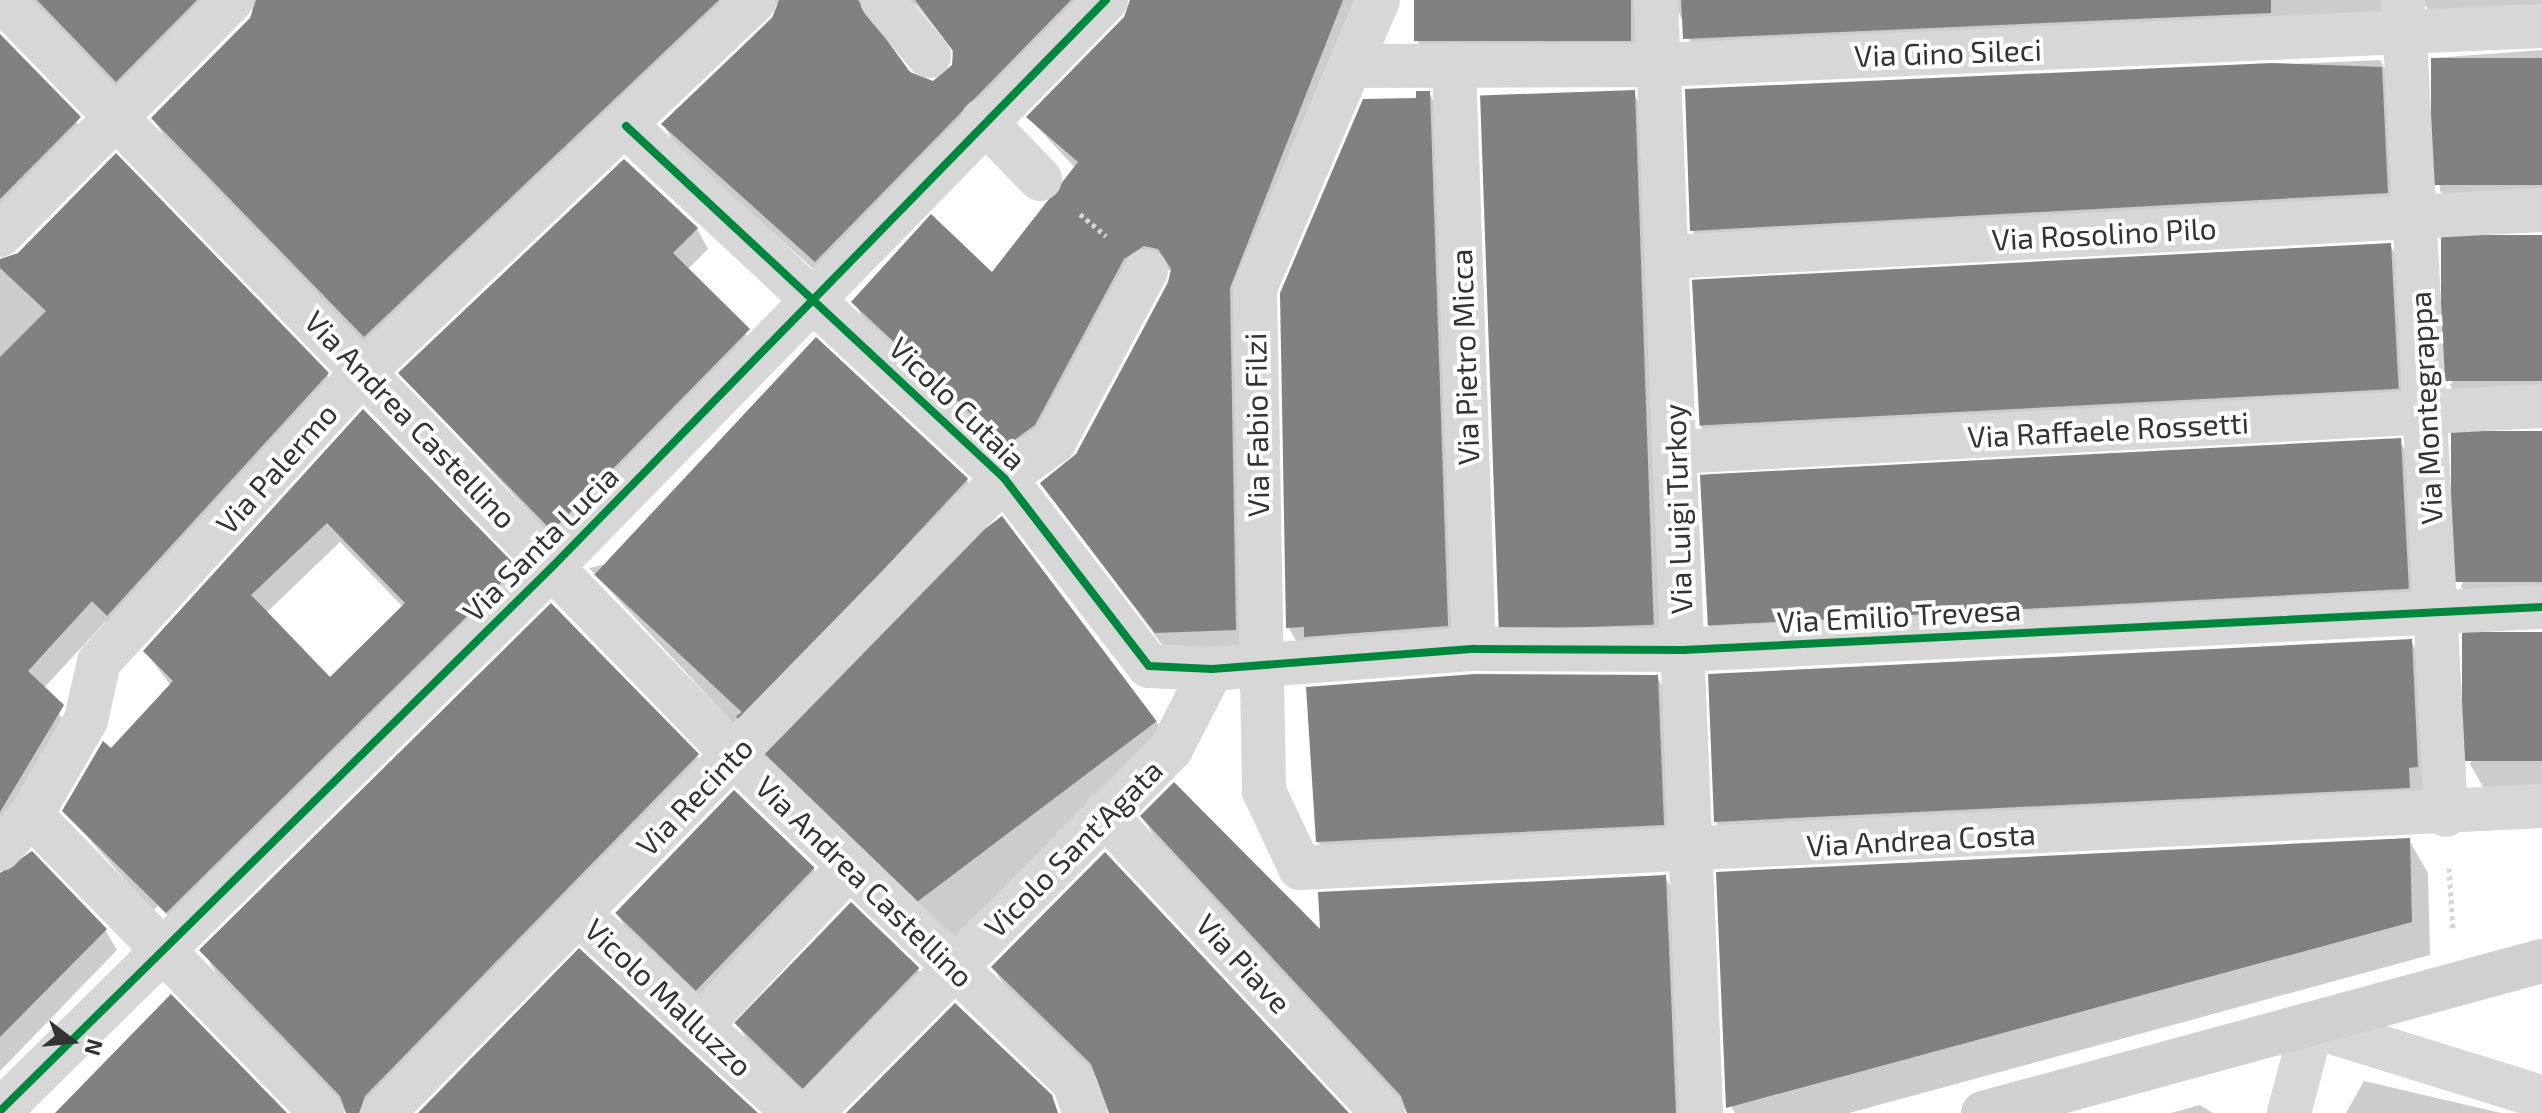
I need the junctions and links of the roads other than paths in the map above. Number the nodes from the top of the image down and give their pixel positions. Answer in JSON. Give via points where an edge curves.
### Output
{"nodes":[{"id":1,"x":2,"y":0,"type":"edge"},
{"id":2,"x":232,"y":0,"type":"edge"},
{"id":3,"x":755,"y":0,"type":"edge"},
{"id":4,"x":882,"y":0,"type":"edge"},
{"id":5,"x":1106,"y":0,"type":"edge"},
{"id":6,"x":1378,"y":0,"type":"edge"},
{"id":7,"x":1656,"y":0,"type":"edge"},
{"id":8,"x":2404,"y":16,"type":"edge"},
{"id":9,"x":2542,"y":26,"type":"edge"},
{"id":10,"x":929,"y":56,"type":"dead end"},
{"id":11,"x":1454,"y":65,"type":"junction"},
{"id":12,"x":1659,"y":65,"type":"junction"},
{"id":13,"x":1354,"y":66,"type":"junction"},
{"id":14,"x":117,"y":114,"type":"junction"},
{"id":15,"x":983,"y":120,"type":"junction"},
{"id":16,"x":626,"y":126,"type":"junction"},
{"id":17,"x":1040,"y":179,"type":"road end"},
{"id":18,"x":2542,"y":210,"type":"edge"},
{"id":19,"x":2414,"y":216,"type":"junction"},
{"id":20,"x":0,"y":235,"type":"edge"},
{"id":21,"x":1667,"y":257,"type":"junction"},
{"id":22,"x":1146,"y":271,"type":"road end"},
{"id":23,"x":814,"y":301,"type":"junction"},
{"id":24,"x":363,"y":372,"type":"junction"},
{"id":25,"x":2542,"y":406,"type":"edge"},
{"id":26,"x":2425,"y":413,"type":"junction"},
{"id":27,"x":1674,"y":452,"type":"junction"},
{"id":28,"x":1004,"y":478,"type":"junction"},
{"id":29,"x":554,"y":565,"type":"junction"},
{"id":30,"x":2542,"y":607,"type":"edge"},
{"id":31,"x":2435,"y":611,"type":"junction"},
{"id":32,"x":1474,"y":649,"type":"junction"},
{"id":33,"x":1683,"y":650,"type":"junction"},
{"id":34,"x":1258,"y":666,"type":"junction"},
{"id":35,"x":1212,"y":669,"type":"junction"},
{"id":36,"x":734,"y":755,"type":"junction"},
{"id":37,"x":2542,"y":806,"type":"edge"},
{"id":38,"x":1104,"y":814,"type":"junction"},
{"id":39,"x":31,"y":815,"type":"junction"},
{"id":40,"x":2446,"y":815,"type":"junction"},
{"id":41,"x":0,"y":849,"type":"edge"},
{"id":42,"x":1691,"y":850,"type":"junction"},
{"id":43,"x":850,"y":866,"type":"junction"},
{"id":44,"x":1300,"y":868,"type":"joint"},
{"id":45,"x":579,"y":914,"type":"junction"},
{"id":46,"x":163,"y":946,"type":"junction"},
{"id":47,"x":2542,"y":961,"type":"edge"},
{"id":48,"x":955,"y":968,"type":"junction"},
{"id":49,"x":700,"y":1026,"type":"junction"},
{"id":50,"x":2312,"y":1026,"type":"junction"},
{"id":51,"x":2482,"y":1097,"type":"edge"},
{"id":52,"x":2542,"y":1097,"type":"edge"},
{"id":53,"x":0,"y":1111,"type":"edge"},
{"id":54,"x":322,"y":1113,"type":"edge"},
{"id":55,"x":383,"y":1113,"type":"edge"},
{"id":56,"x":795,"y":1113,"type":"edge"},
{"id":57,"x":811,"y":1113,"type":"edge"},
{"id":58,"x":1085,"y":1113,"type":"edge"},
{"id":59,"x":1383,"y":1113,"type":"edge"},
{"id":60,"x":1701,"y":1113,"type":"edge"},
{"id":61,"x":1983,"y":1113,"type":"edge"},
{"id":62,"x":2289,"y":1113,"type":"edge"}],
"edges":[{"from":1,"to":14,"type":"street","name":"Via Andrea Castellino"},
{"from":2,"to":14,"type":"street"},
{"from":3,"to":16,"type":"street","name":"Via Palermo"},
{"from":4,"to":10,"type":"street"},
{"from":5,"to":15,"type":"street","name":"Via Santa Lucia"},
{"from":6,"to":13,"type":"street","name":"Via Fabio Filzi"},
{"from":7,"to":12,"type":"street","name":"Via Luigi Turkoy"},
{"from":8,"to":9,"type":"street","name":"Via Gino Sileci"},
{"from":8,"to":12,"type":"street","name":"Via Gino Sileci"},
{"from":8,"to":19,"type":"street","name":"Via Montegrappa"},
{"from":11,"to":12,"type":"street","name":"Via Gino Sileci"},
{"from":11,"to":13,"type":"street","name":"Via Gino Sileci"},
{"from":11,"to":32,"type":"street","name":"Via Pietro Micca"},
{"from":12,"to":21,"type":"street","name":"Via Luigi Turkoy"},
{"from":13,"to":34,"type":"street","name":"Via Fabio Filzi","via":[[1255,288]]},
{"from":14,"to":20,"type":"street"},
{"from":14,"to":24,"type":"street","name":"Via Andrea Castellino"},
{"from":15,"to":17,"type":"street"},
{"from":15,"to":23,"type":"street","name":"Via Santa Lucia"},
{"from":16,"to":23,"type":"street","name":"Vicolo Cutaia"},
{"from":16,"to":24,"type":"street","name":"Via Palermo"},
{"from":18,"to":19,"type":"street","name":"Via Rosolino Pilo"},
{"from":19,"to":21,"type":"street","name":"Via Rosolino Pilo"},
{"from":19,"to":26,"type":"street","name":"Via Montegrappa"},
{"from":21,"to":27,"type":"street","name":"Via Luigi Turkoy"},
{"from":22,"to":28,"type":"street","name":"Via Recinto","via":[[1054,442]]},
{"from":23,"to":28,"type":"street","name":"Vicolo Cutaia"},
{"from":23,"to":29,"type":"street","name":"Via Santa Lucia"},
{"from":24,"to":29,"type":"street","name":"Via Andrea Castellino"},
{"from":24,"to":39,"type":"street","name":"Via Palermo","via":[[99,662],[86,720]]},
{"from":25,"to":26,"type":"street","name":"Via Raffaele Rossetti"},
{"from":26,"to":27,"type":"street","name":"Via Raffaele Rossetti"},
{"from":26,"to":31,"type":"street","name":"Via Montegrappa"},
{"from":27,"to":33,"type":"street","name":"Via Luigi Turkoy"},
{"from":28,"to":35,"type":"street","name":"Vicolo Cutaia","via":[[1149,666]]},
{"from":28,"to":36,"type":"street","name":"Via Recinto"},
{"from":29,"to":36,"type":"street","name":"Via Andrea Castellino"},
{"from":29,"to":46,"type":"street","name":"Via Santa Lucia"},
{"from":30,"to":31,"type":"street","name":"Via Emilio Trevesa"},
{"from":31,"to":33,"type":"street","name":"Via Emilio Trevesa"},
{"from":31,"to":40,"type":"street","name":"Via Montegrappa"},
{"from":32,"to":33,"type":"street","name":"Via Emilio Trevesa"},
{"from":32,"to":34,"type":"street","name":"Via Emilio Trevesa"},
{"from":33,"to":42,"type":"street","name":"Via Luigi Turkoy"},
{"from":34,"to":35,"type":"street","name":"Vicolo Cutaia"},
{"from":34,"to":44,"type":"street","name":"Via Fabio Filzi","via":[[1264,791]]},
{"from":35,"to":38,"type":"street","name":"Vicolo Sant'Agata","via":[[1171,749]]},
{"from":36,"to":43,"type":"street","name":"Via Andrea Castellino"},
{"from":36,"to":45,"type":"street","name":"Via Recinto"},
{"from":37,"to":40,"type":"street","name":"Via Andrea Costa"},
{"from":38,"to":48,"type":"street","name":"Vicolo Sant'Agata"},
{"from":38,"to":59,"type":"street","name":"Via Piave"},
{"from":39,"to":41,"type":"street","name":"Via Palermo"},
{"from":39,"to":46,"type":"street"},
{"from":40,"to":42,"type":"street","name":"Via Andrea Costa"},
{"from":42,"to":44,"type":"street","name":"Via Andrea Costa"},
{"from":42,"to":60,"type":"street","name":"Via Luigi Turkoy"},
{"from":43,"to":48,"type":"street","name":"Via Andrea Castellino"},
{"from":43,"to":49,"type":"street"},
{"from":45,"to":49,"type":"street","name":"Vicolo Malluzzo"},
{"from":45,"to":55,"type":"street","name":"Via Recinto"},
{"from":46,"to":53,"type":"street","name":"Via Santa Lucia"},
{"from":46,"to":54,"type":"street"},
{"from":47,"to":50,"type":"main road"},
{"from":48,"to":57,"type":"street","name":"Vicolo Sant'Agata"},
{"from":48,"to":58,"type":"street","name":"Via Andrea Castellino","via":[[1073,1081]]},
{"from":49,"to":56,"type":"street","name":"Vicolo Malluzzo"},
{"from":50,"to":51,"type":"street"},
{"from":50,"to":61,"type":"main road"},
{"from":50,"to":62,"type":"street"},
{"from":51,"to":52,"type":"street"}]}
